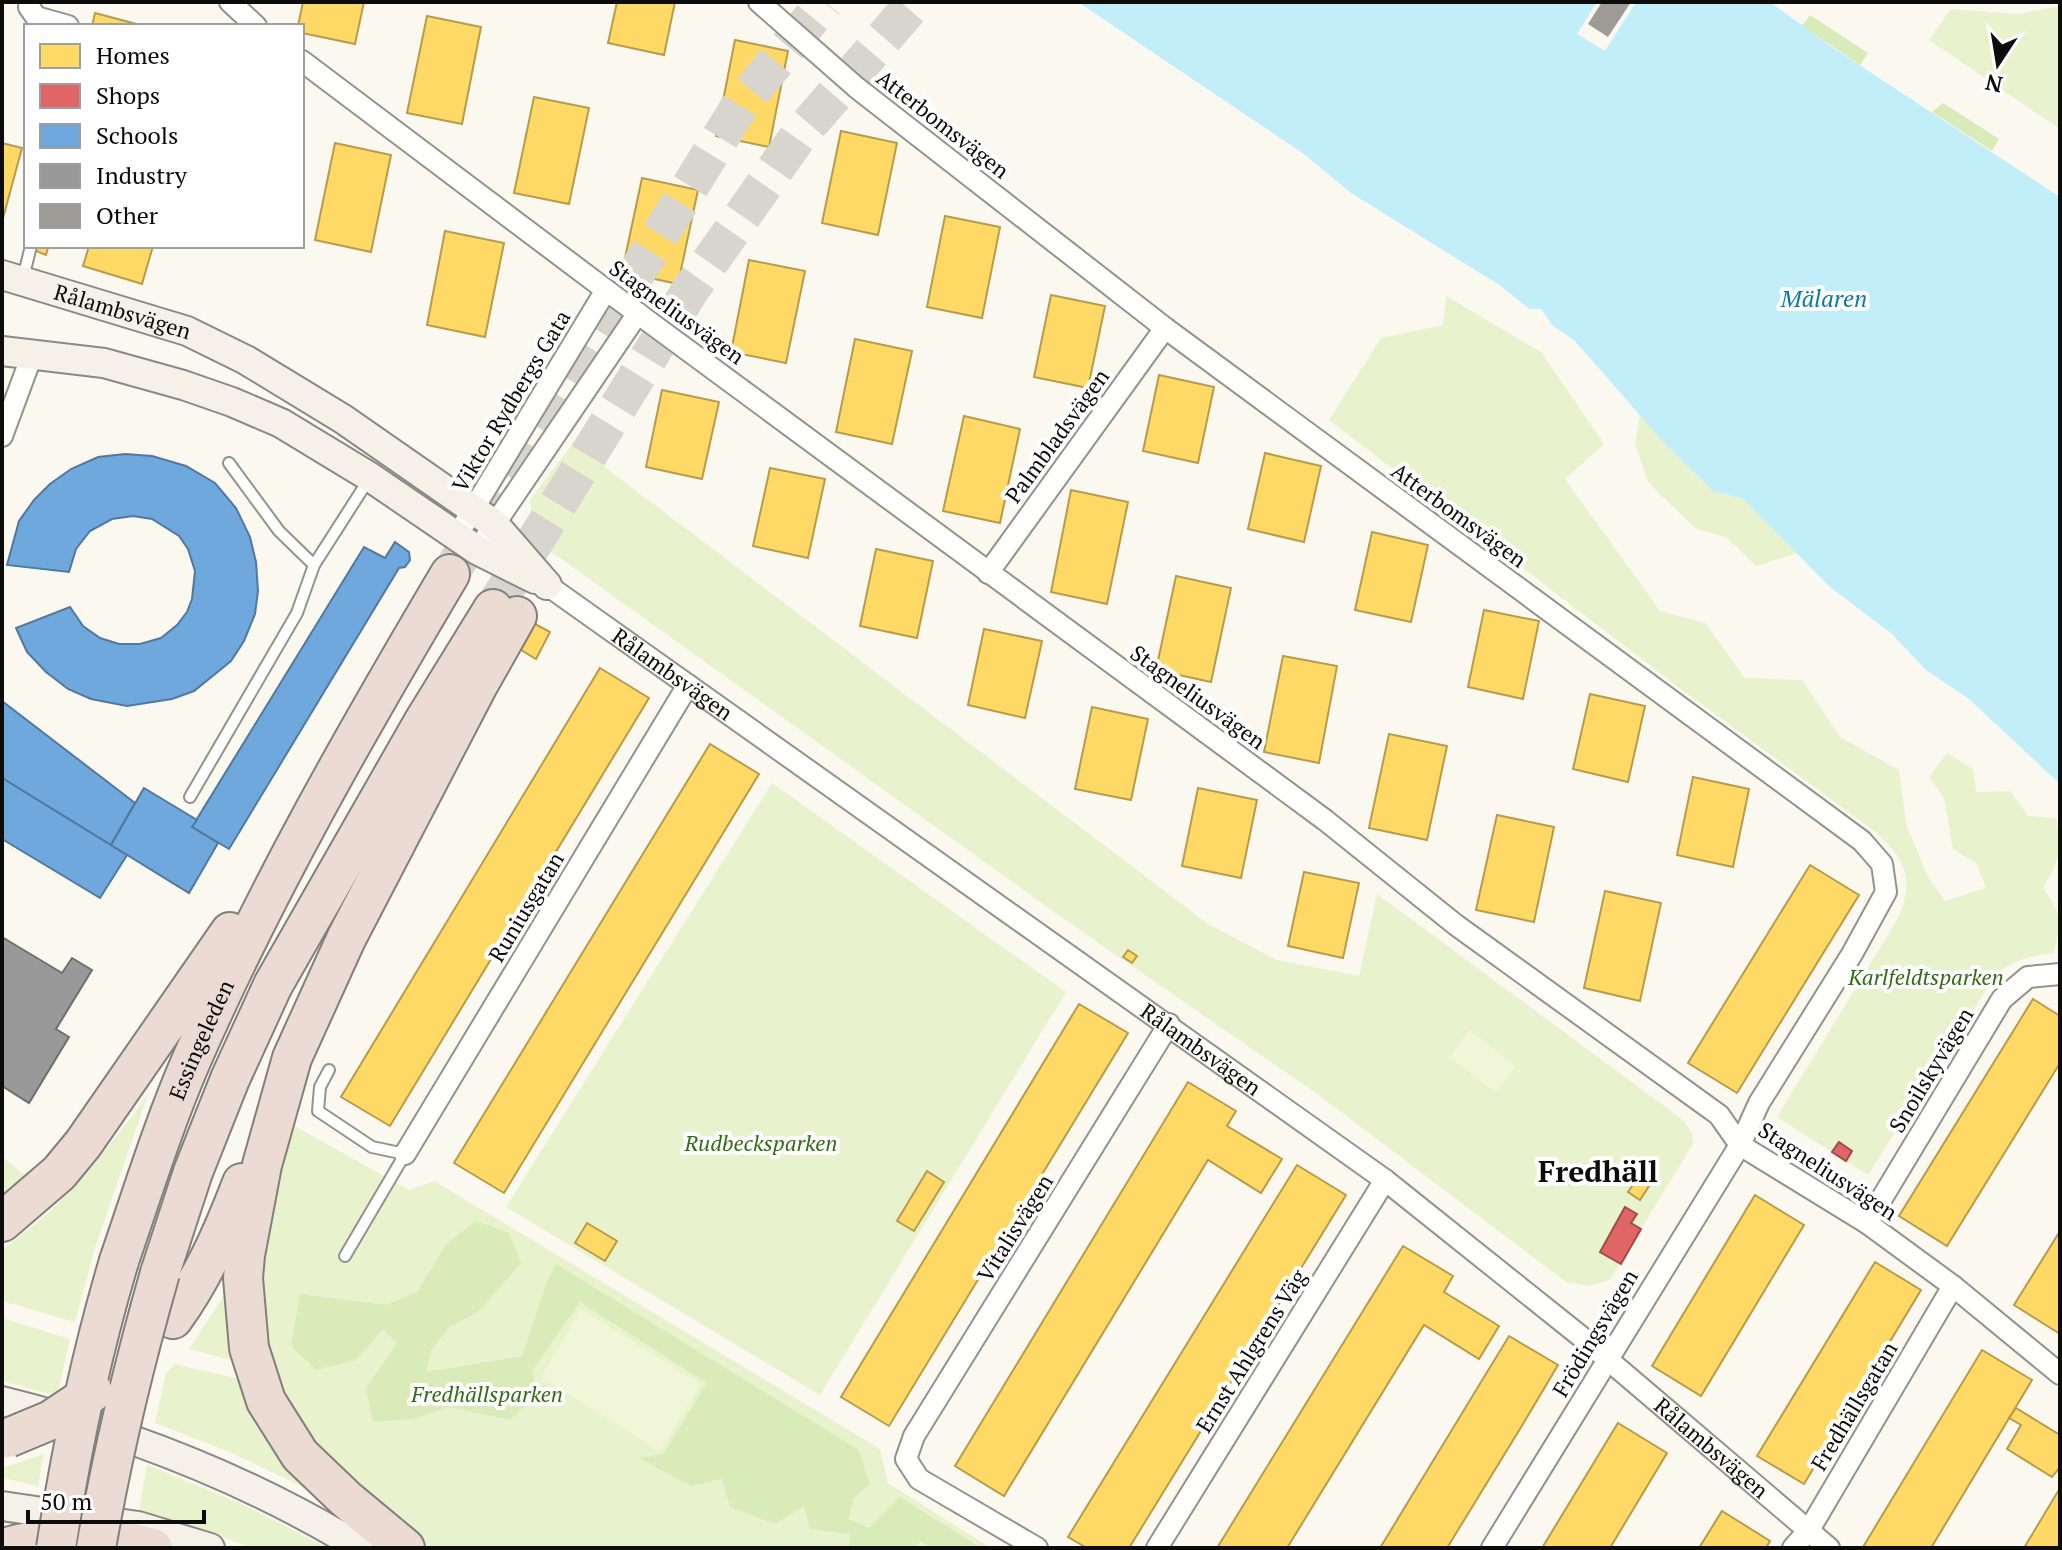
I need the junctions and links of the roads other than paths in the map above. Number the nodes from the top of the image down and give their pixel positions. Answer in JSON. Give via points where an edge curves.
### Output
{"nodes":[{"id":1,"x":30,"y":2,"type":"edge"},
{"id":2,"x":230,"y":2,"type":"edge"},
{"id":3,"x":759,"y":2,"type":"edge"},
{"id":4,"x":61,"y":24,"type":"edge"},
{"id":5,"x":254,"y":24,"type":"edge"},
{"id":6,"x":304,"y":63,"type":"edge"},
{"id":7,"x":30,"y":248,"type":"edge"},
{"id":8,"x":12,"y":278,"type":"edge"},
{"id":9,"x":606,"y":290,"type":"junction"},
{"id":10,"x":638,"y":313,"type":"junction"},
{"id":11,"x":1165,"y":328,"type":"junction"},
{"id":12,"x":571,"y":348,"type":"junction"},
{"id":13,"x":2,"y":351,"type":"edge"},
{"id":14,"x":32,"y":355,"type":"junction"},
{"id":15,"x":601,"y":366,"type":"junction"},
{"id":16,"x":2,"y":436,"type":"edge"},
{"id":17,"x":229,"y":463,"type":"dead end"},
{"id":18,"x":370,"y":477,"type":"junction"},
{"id":19,"x":484,"y":516,"type":"junction"},
{"id":20,"x":461,"y":553,"type":"junction"},
{"id":21,"x":314,"y":565,"type":"junction"},
{"id":22,"x":988,"y":573,"type":"junction"},
{"id":23,"x":547,"y":585,"type":"junction"},
{"id":24,"x":688,"y":685,"type":"junction"},
{"id":25,"x":324,"y":795,"type":"junction"},
{"id":26,"x":190,"y":797,"type":"dead end"},
{"id":27,"x":2060,"y":974,"type":"edge"},
{"id":28,"x":1169,"y":1024,"type":"junction"},
{"id":29,"x":292,"y":1058,"type":"junction"},
{"id":30,"x":329,"y":1070,"type":"dead end"},
{"id":31,"x":1740,"y":1145,"type":"junction"},
{"id":32,"x":405,"y":1154,"type":"junction"},
{"id":33,"x":1385,"y":1180,"type":"junction"},
{"id":34,"x":2,"y":1222,"type":"edge"},
{"id":35,"x":1867,"y":1223,"type":"junction"},
{"id":36,"x":345,"y":1256,"type":"dead end"},
{"id":37,"x":1953,"y":1286,"type":"junction"},
{"id":38,"x":1608,"y":1359,"type":"junction"},
{"id":39,"x":2060,"y":1374,"type":"edge"},
{"id":40,"x":4,"y":1426,"type":"edge"},
{"id":41,"x":2,"y":1506,"type":"edge"},
{"id":42,"x":1809,"y":1530,"type":"junction"},
{"id":43,"x":5,"y":1548,"type":"edge"},
{"id":44,"x":56,"y":1548,"type":"edge"},
{"id":45,"x":96,"y":1548,"type":"edge"},
{"id":46,"x":153,"y":1548,"type":"edge"},
{"id":47,"x":210,"y":1548,"type":"edge"},
{"id":48,"x":361,"y":1548,"type":"edge"},
{"id":49,"x":405,"y":1548,"type":"edge"},
{"id":50,"x":1037,"y":1548,"type":"edge"},
{"id":51,"x":1157,"y":1548,"type":"edge"},
{"id":52,"x":1492,"y":1548,"type":"edge"},
{"id":53,"x":1793,"y":1548,"type":"edge"},
{"id":54,"x":1829,"y":1548,"type":"edge"}],
"edges":[{"from":1,"to":4,"type":"street","via":[[36,17]]},
{"from":2,"to":5,"type":"street"},
{"from":3,"to":11,"type":"street","name":"Atterbomsvägen","via":[[857,88]]},
{"from":6,"to":9,"type":"street","name":"Stagneliusvägen"},
{"from":7,"to":8,"type":"lane"},
{"from":8,"to":19,"type":"street","name":"Rålambsvägen","via":[[187,331],[246,360]]},
{"from":9,"to":10,"type":"street","name":"Stagneliusvägen"},
{"from":9,"to":12,"type":"street","name":"Viktor Rydbergs Gata"},
{"from":10,"to":15,"type":"street","name":"Viktor Rydbergs Gata"},
{"from":10,"to":22,"type":"street","name":"Stagneliusvägen"},
{"from":11,"to":22,"type":"street","name":"Palmbladsvägen"},
{"from":11,"to":31,"type":"street","name":"Atterbomsvägen","via":[[1862,841],[1882,864],[1886,892],[1759,1103]]},
{"from":12,"to":15,"type":"street","via":[[592,348]]},
{"from":12,"to":19,"type":"street","name":"Viktor Rydbergs Gata"},
{"from":13,"to":14,"type":"street","name":"Rålambsvägen"},
{"from":14,"to":16,"type":"street"},
{"from":14,"to":18,"type":"street","name":"Rålambsvägen","via":[[104,363],[232,402],[281,423]]},
{"from":15,"to":19,"type":"street","name":"Viktor Rydbergs Gata"},
{"from":17,"to":21,"type":"lane","via":[[279,531]]},
{"from":18,"to":20,"type":"street","name":"Rålambsvägen"},
{"from":18,"to":21,"type":"lane"},
{"from":19,"to":20,"type":"street","name":"Viktor Rydbergs Gata"},
{"from":19,"to":23,"type":"street","name":"Rålambsvägen"},
{"from":20,"to":23,"type":"street","name":"Rålambsvägen"},
{"from":20,"to":25,"type":"highway","name":"Essingeleden"},
{"from":21,"to":26,"type":"lane","via":[[297,613]]},
{"from":22,"to":31,"type":"street","name":"Stagneliusvägen","via":[[1325,820],[1456,925],[1719,1115]]},
{"from":23,"to":24,"type":"street","name":"Rålambsvägen"},
{"from":24,"to":28,"type":"street","name":"Rålambsvägen"},
{"from":24,"to":32,"type":"street","name":"Runiusgatan"},
{"from":25,"to":34,"type":"highway","via":[[117,1100],[59,1173]]},
{"from":25,"to":44,"type":"highway","name":"Essingeleden","bridge":true,"via":[[235,965],[154,1158],[84,1386]]},
{"from":27,"to":35,"type":"street","name":"Snoilskyvägen","via":[[2028,977],[2002,999]]},
{"from":28,"to":33,"type":"street","name":"Rålambsvägen"},
{"from":28,"to":50,"type":"street","name":"Vitalisvägen","via":[[914,1436],[906,1459],[919,1479]]},
{"from":29,"to":40,"type":"highway","bridge":true,"via":[[214,1253],[173,1319],[137,1358],[51,1420]]},
{"from":29,"to":45,"type":"highway","name":"Essingeleden","bridge":true,"via":[[346,939],[470,700],[508,608],[424,721],[273,985],[230,1079],[160,1273],[126,1399]]},
{"from":29,"to":49,"type":"highway","via":[[262,1165],[245,1255],[249,1348],[266,1401],[300,1455]]},
{"from":30,"to":32,"type":"lane","via":[[320,1087],[318,1111],[372,1147]]},
{"from":31,"to":35,"type":"street","name":"Stagneliusvägen"},
{"from":31,"to":38,"type":"street","name":"Frödingsvägen"},
{"from":32,"to":36,"type":"lane"},
{"from":33,"to":38,"type":"street","name":"Rålambsvägen"},
{"from":33,"to":51,"type":"street","name":"Ernst Ahlgrens Väg"},
{"from":35,"to":37,"type":"street","name":"Stagneliusvägen"},
{"from":37,"to":39,"type":"street","name":"Stagneliusvägen"},
{"from":37,"to":42,"type":"street","name":"Fredhällsgatan"},
{"from":38,"to":42,"type":"street","name":"Rålambsvägen"},
{"from":38,"to":52,"type":"street","name":"Frödingsvägen"},
{"from":40,"to":48,"type":"street","via":[[50,1413],[199,1465]]},
{"from":41,"to":47,"type":"street","via":[[138,1526]]},
{"from":42,"to":53,"type":"street","name":"Fredhällsgatan"},
{"from":42,"to":54,"type":"street","name":"Rålambsvägen"},
{"from":43,"to":46,"type":"highway","via":[[74,1537]]}]}
